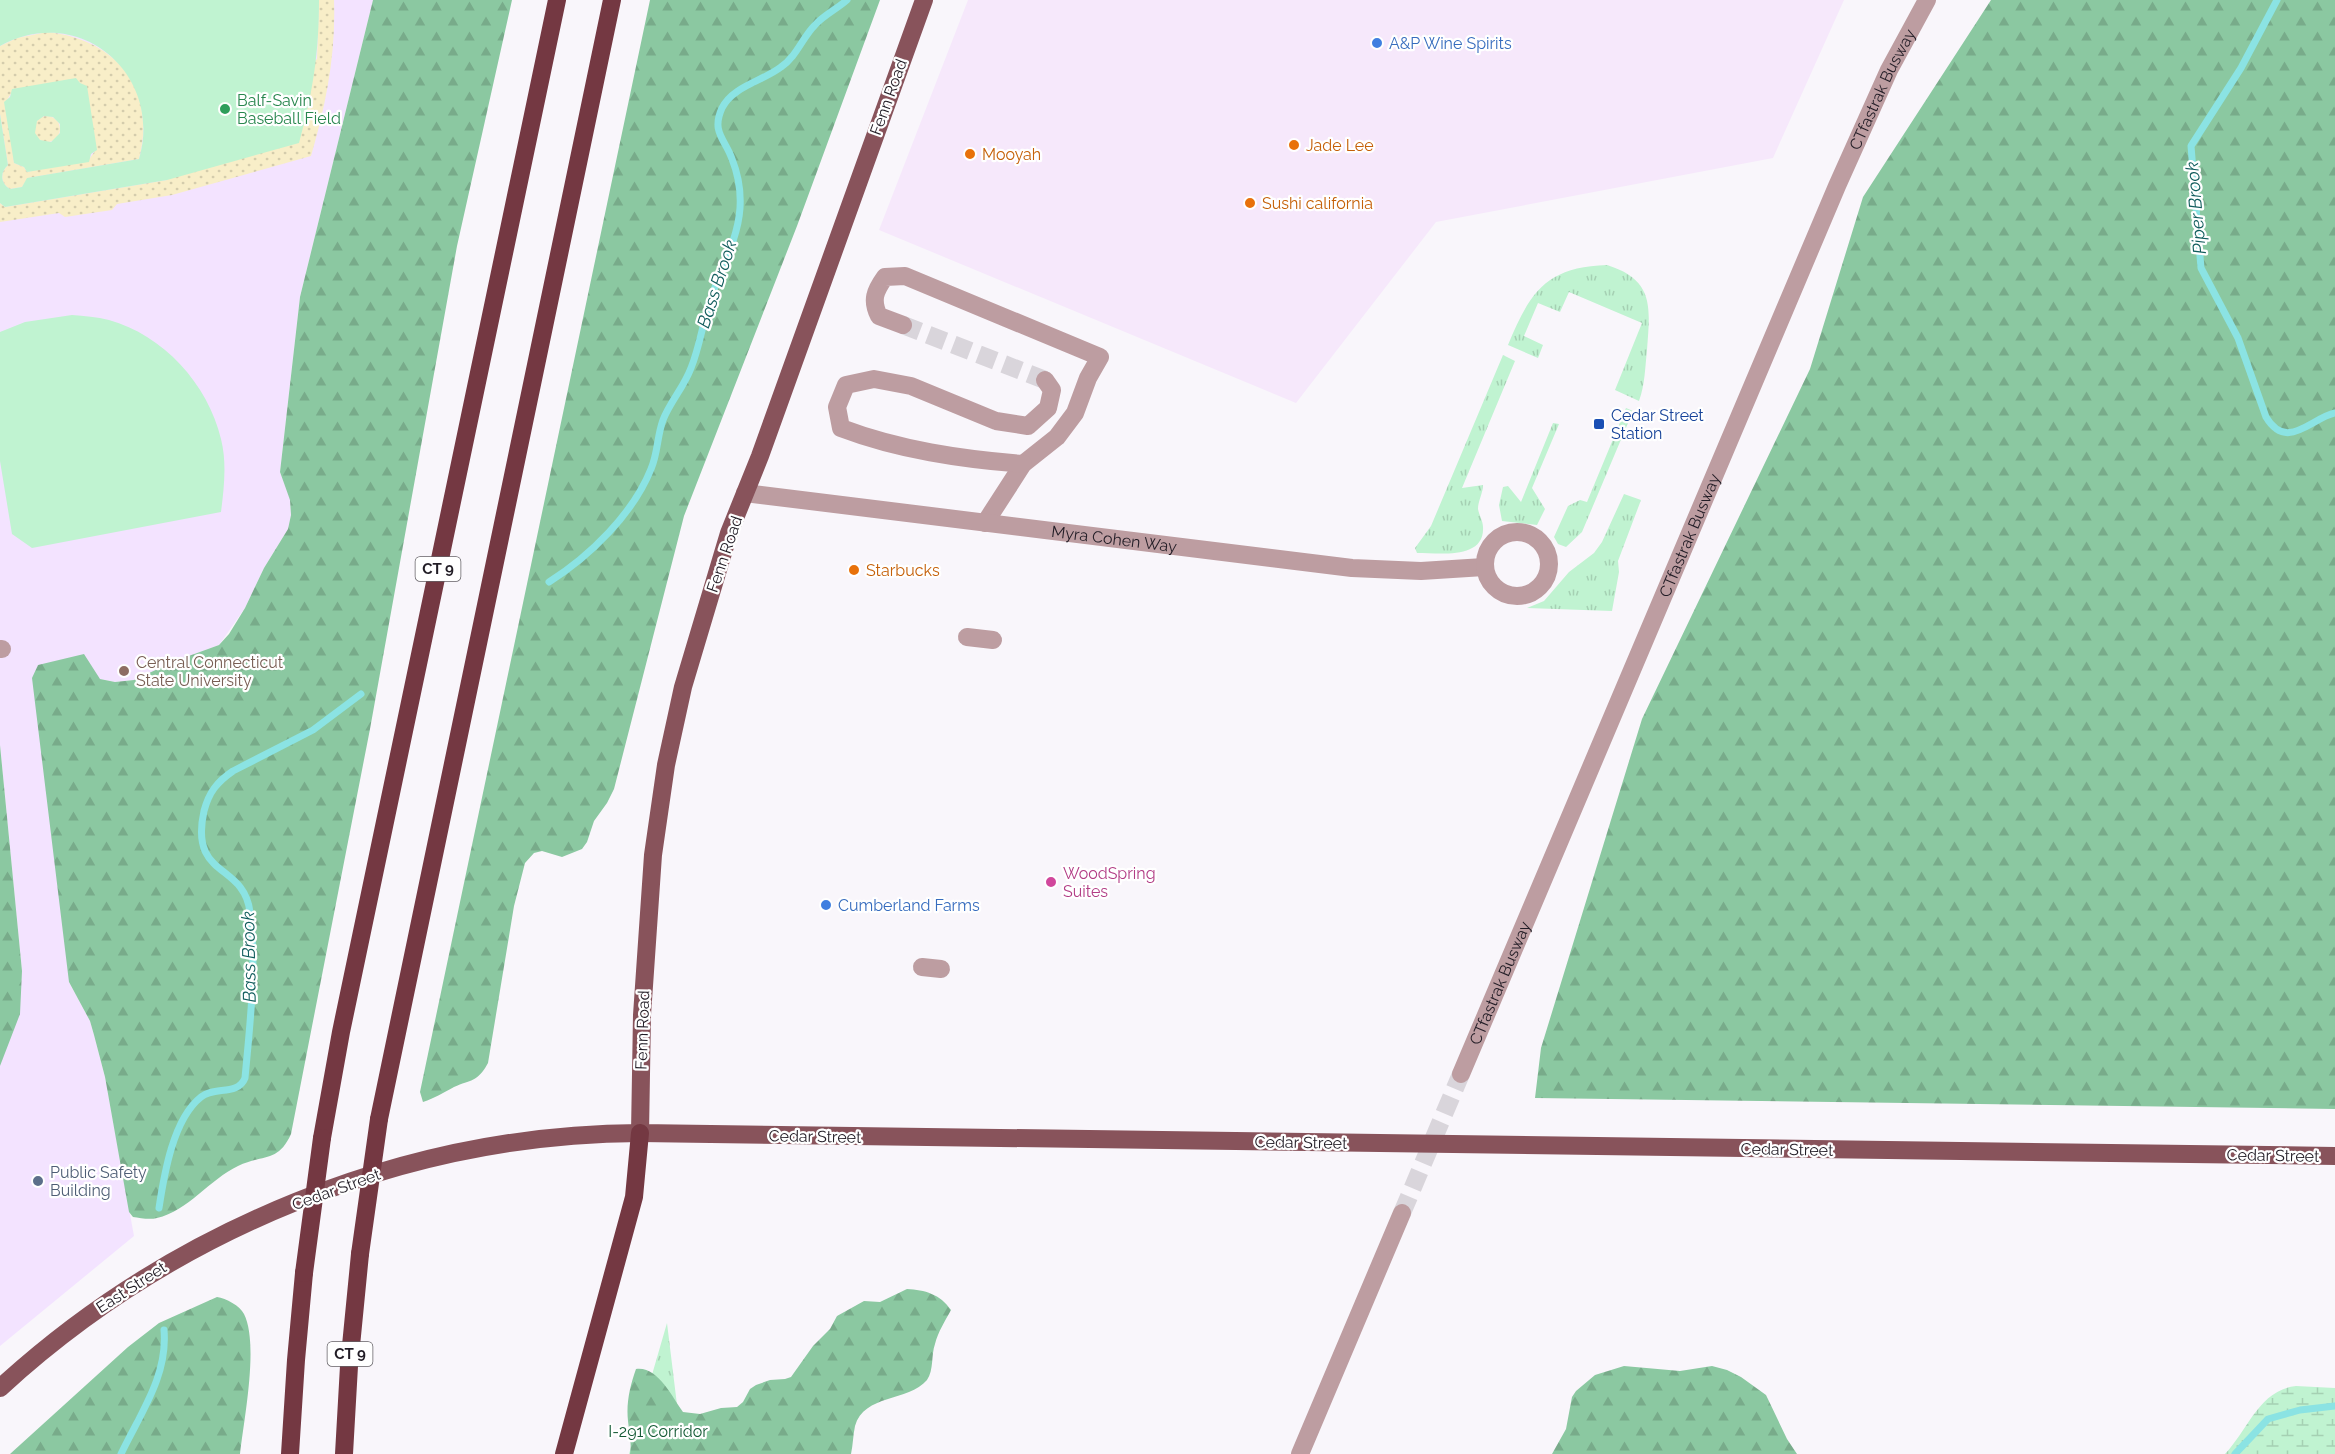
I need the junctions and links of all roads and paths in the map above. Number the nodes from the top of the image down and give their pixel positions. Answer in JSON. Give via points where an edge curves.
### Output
{"nodes":[{"id":1,"x":557,"y":0,"type":"edge"},
{"id":2,"x":612,"y":0,"type":"edge"},
{"id":3,"x":924,"y":0,"type":"edge"},
{"id":4,"x":1927,"y":0,"type":"edge"},
{"id":5,"x":903,"y":325,"type":"tunnel mouth"},
{"id":6,"x":1045,"y":380,"type":"dead end"},
{"id":7,"x":1023,"y":464,"type":"junction"},
{"id":8,"x":745,"y":494,"type":"junction"},
{"id":9,"x":985,"y":523,"type":"junction"},
{"id":10,"x":1484,"y":567,"type":"dead end"},
{"id":11,"x":967,"y":638,"type":"dead end"},
{"id":12,"x":993,"y":640,"type":"dead end"},
{"id":13,"x":1461,"y":1074,"type":"tunnel mouth"},
{"id":14,"x":640,"y":1133,"type":"junction"},
{"id":15,"x":2335,"y":1156,"type":"edge"},
{"id":16,"x":278,"y":1210,"type":"joint"},
{"id":17,"x":1402,"y":1213,"type":"tunnel mouth"},
{"id":18,"x":0,"y":1388,"type":"edge"},
{"id":19,"x":290,"y":1454,"type":"edge"},
{"id":20,"x":344,"y":1454,"type":"edge"},
{"id":21,"x":564,"y":1454,"type":"edge"},
{"id":22,"x":1300,"y":1454,"type":"edge"}],
"edges":[{"from":1,"to":19,"type":"highway","number":"CT 9","bridge":true,"via":[[322,1138],[304,1273]]},
{"from":2,"to":20,"type":"highway","number":"CT 9","bridge":true,"via":[[380,1119],[360,1254]]},
{"from":3,"to":8,"type":"main road","name":"Fenn Road"},
{"from":4,"to":13,"type":"street","name":"CTfastrak Busway","via":[[1884,81],[1837,186]]},
{"from":5,"to":7,"type":"street","via":[[879,316],[874,305],[875,291],[885,277],[905,276],[1100,357],[1075,413],[1057,437]]},
{"from":6,"to":7,"type":"street","via":[[1052,390],[1048,408],[1028,426],[996,421],[911,386],[874,379],[846,385],[837,407],[841,428],[865,437],[923,451]]},
{"from":7,"to":9,"type":"street"},
{"from":8,"to":9,"type":"street","name":"Myra Cohen Way"},
{"from":8,"to":14,"type":"main road","name":"Fenn Road","via":[[690,662],[663,786],[653,855],[642,1016]]},
{"from":9,"to":10,"type":"street","name":"Myra Cohen Way","via":[[1352,568],[1421,571]]},
{"from":11,"to":12,"type":"street"},
{"from":14,"to":15,"type":"main road","name":"Cedar Street"},
{"from":14,"to":16,"type":"main road","name":"Cedar Street","via":[[567,1136],[473,1149],[387,1171]]},
{"from":14,"to":21,"type":"highway","via":[[634,1197]]},
{"from":16,"to":18,"type":"main road","name":"East Street","via":[[192,1249],[135,1282],[65,1332]]},
{"from":17,"to":22,"type":"street"}]}
